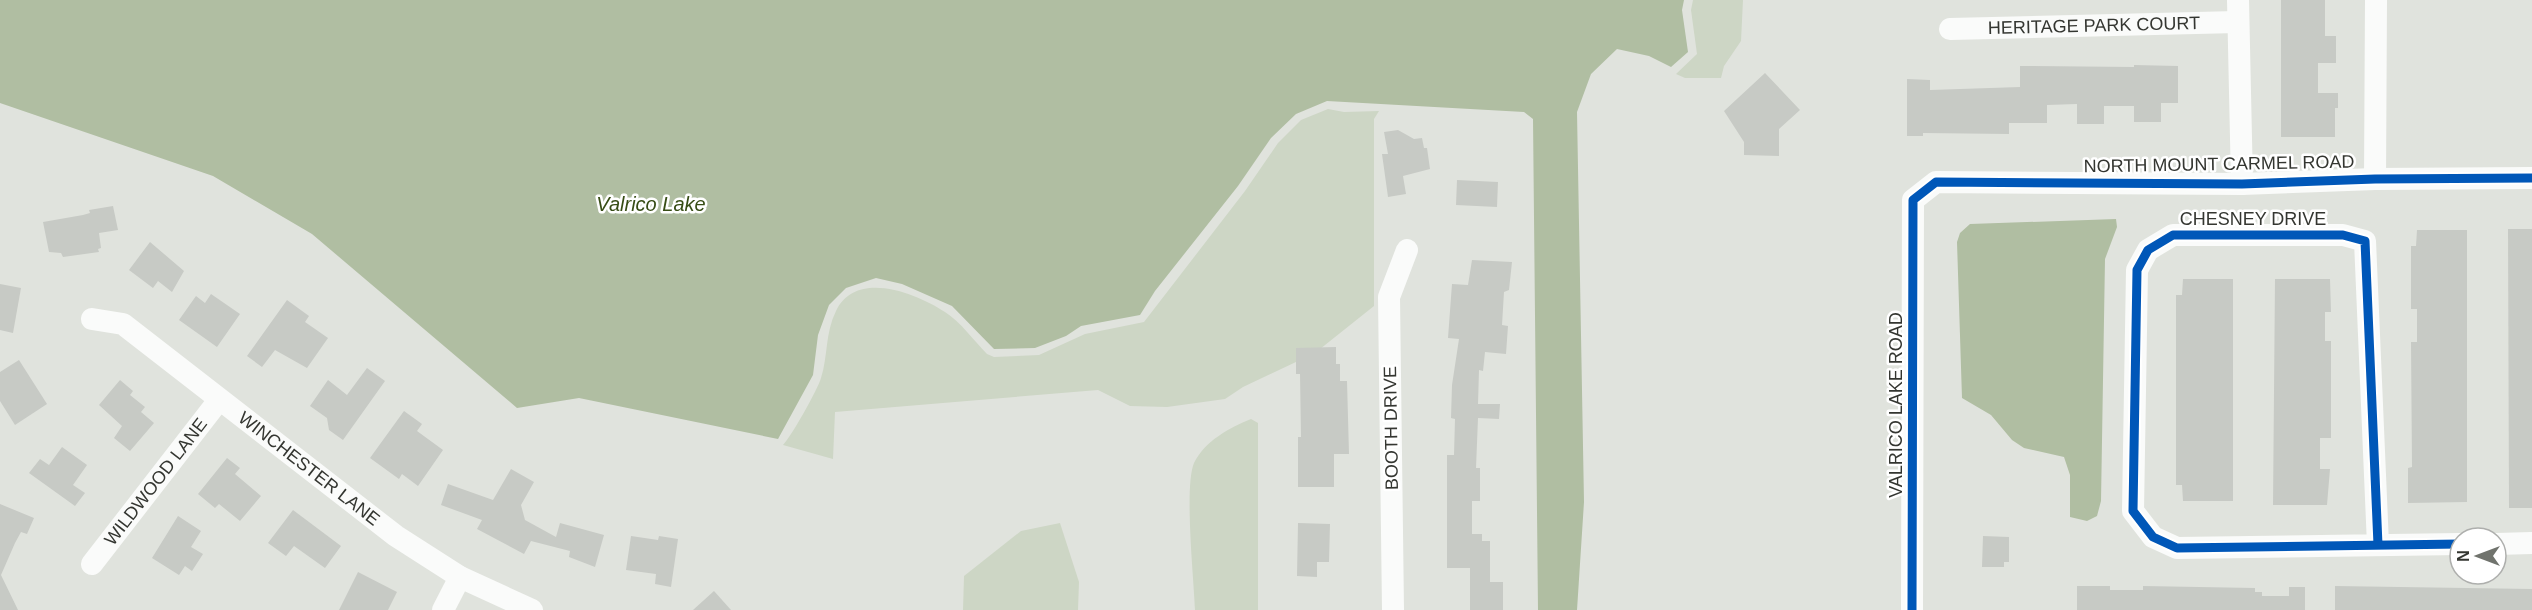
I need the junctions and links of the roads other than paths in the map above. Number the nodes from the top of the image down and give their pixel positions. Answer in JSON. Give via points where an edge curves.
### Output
{"nodes":[{"id":1,"x":2376,"y":0,"type":"edge"},
{"id":2,"x":2238,"y":11,"type":"edge"},
{"id":3,"x":1950,"y":29,"type":"dead end"},
{"id":4,"x":2532,"y":178,"type":"edge"},
{"id":5,"x":2375,"y":179,"type":"junction"},
{"id":6,"x":2242,"y":183,"type":"junction"},
{"id":7,"x":1913,"y":200,"type":"joint"},
{"id":8,"x":1407,"y":250,"type":"dead end"},
{"id":9,"x":92,"y":319,"type":"dead end"},
{"id":10,"x":219,"y":400,"type":"junction"},
{"id":11,"x":2532,"y":543,"type":"edge"},
{"id":12,"x":2448,"y":544,"type":"edge"},
{"id":13,"x":2508,"y":544,"type":"edge"},
{"id":14,"x":2378,"y":545,"type":"junction"},
{"id":15,"x":92,"y":564,"type":"dead end"},
{"id":16,"x":460,"y":577,"type":"junction"},
{"id":17,"x":443,"y":610,"type":"edge"},
{"id":18,"x":532,"y":610,"type":"edge"},
{"id":19,"x":1393,"y":610,"type":"edge"},
{"id":20,"x":1912,"y":610,"type":"edge"}],
"edges":[{"from":1,"to":5,"type":"street"},
{"from":2,"to":3,"type":"street","name":"HERITAGE PARK COURT"},
{"from":2,"to":6,"type":"street"},
{"from":4,"to":5,"type":"street","name":"NORTH MOUNT CARMEL ROAD"},
{"from":5,"to":6,"type":"street","name":"NORTH MOUNT CARMEL ROAD"},
{"from":6,"to":7,"type":"street","name":"NORTH MOUNT CARMEL ROAD","via":[[1936,182]]},
{"from":7,"to":20,"type":"street","name":"VALRICO LAKE ROAD"},
{"from":8,"to":19,"type":"street","name":"BOOTH DRIVE","via":[[1389,297]]},
{"from":9,"to":10,"type":"street","name":"WINCHESTER LANE","via":[[123,324]]},
{"from":10,"to":15,"type":"street","name":"WILDWOOD LANE"},
{"from":10,"to":16,"type":"street","name":"WINCHESTER LANE","via":[[396,536]]},
{"from":11,"to":13,"type":"street"},
{"from":12,"to":14,"type":"street","name":"CHESNEY DRIVE"},
{"from":14,"to":14,"type":"street","name":"CHESNEY DRIVE","via":[[2177,548],[2152,537],[2133,511],[2137,270],[2148,250],[2173,235],[2343,235],[2365,241]]},
{"from":16,"to":17,"type":"street"},
{"from":16,"to":18,"type":"street","name":"WINCHESTER LANE"}]}
